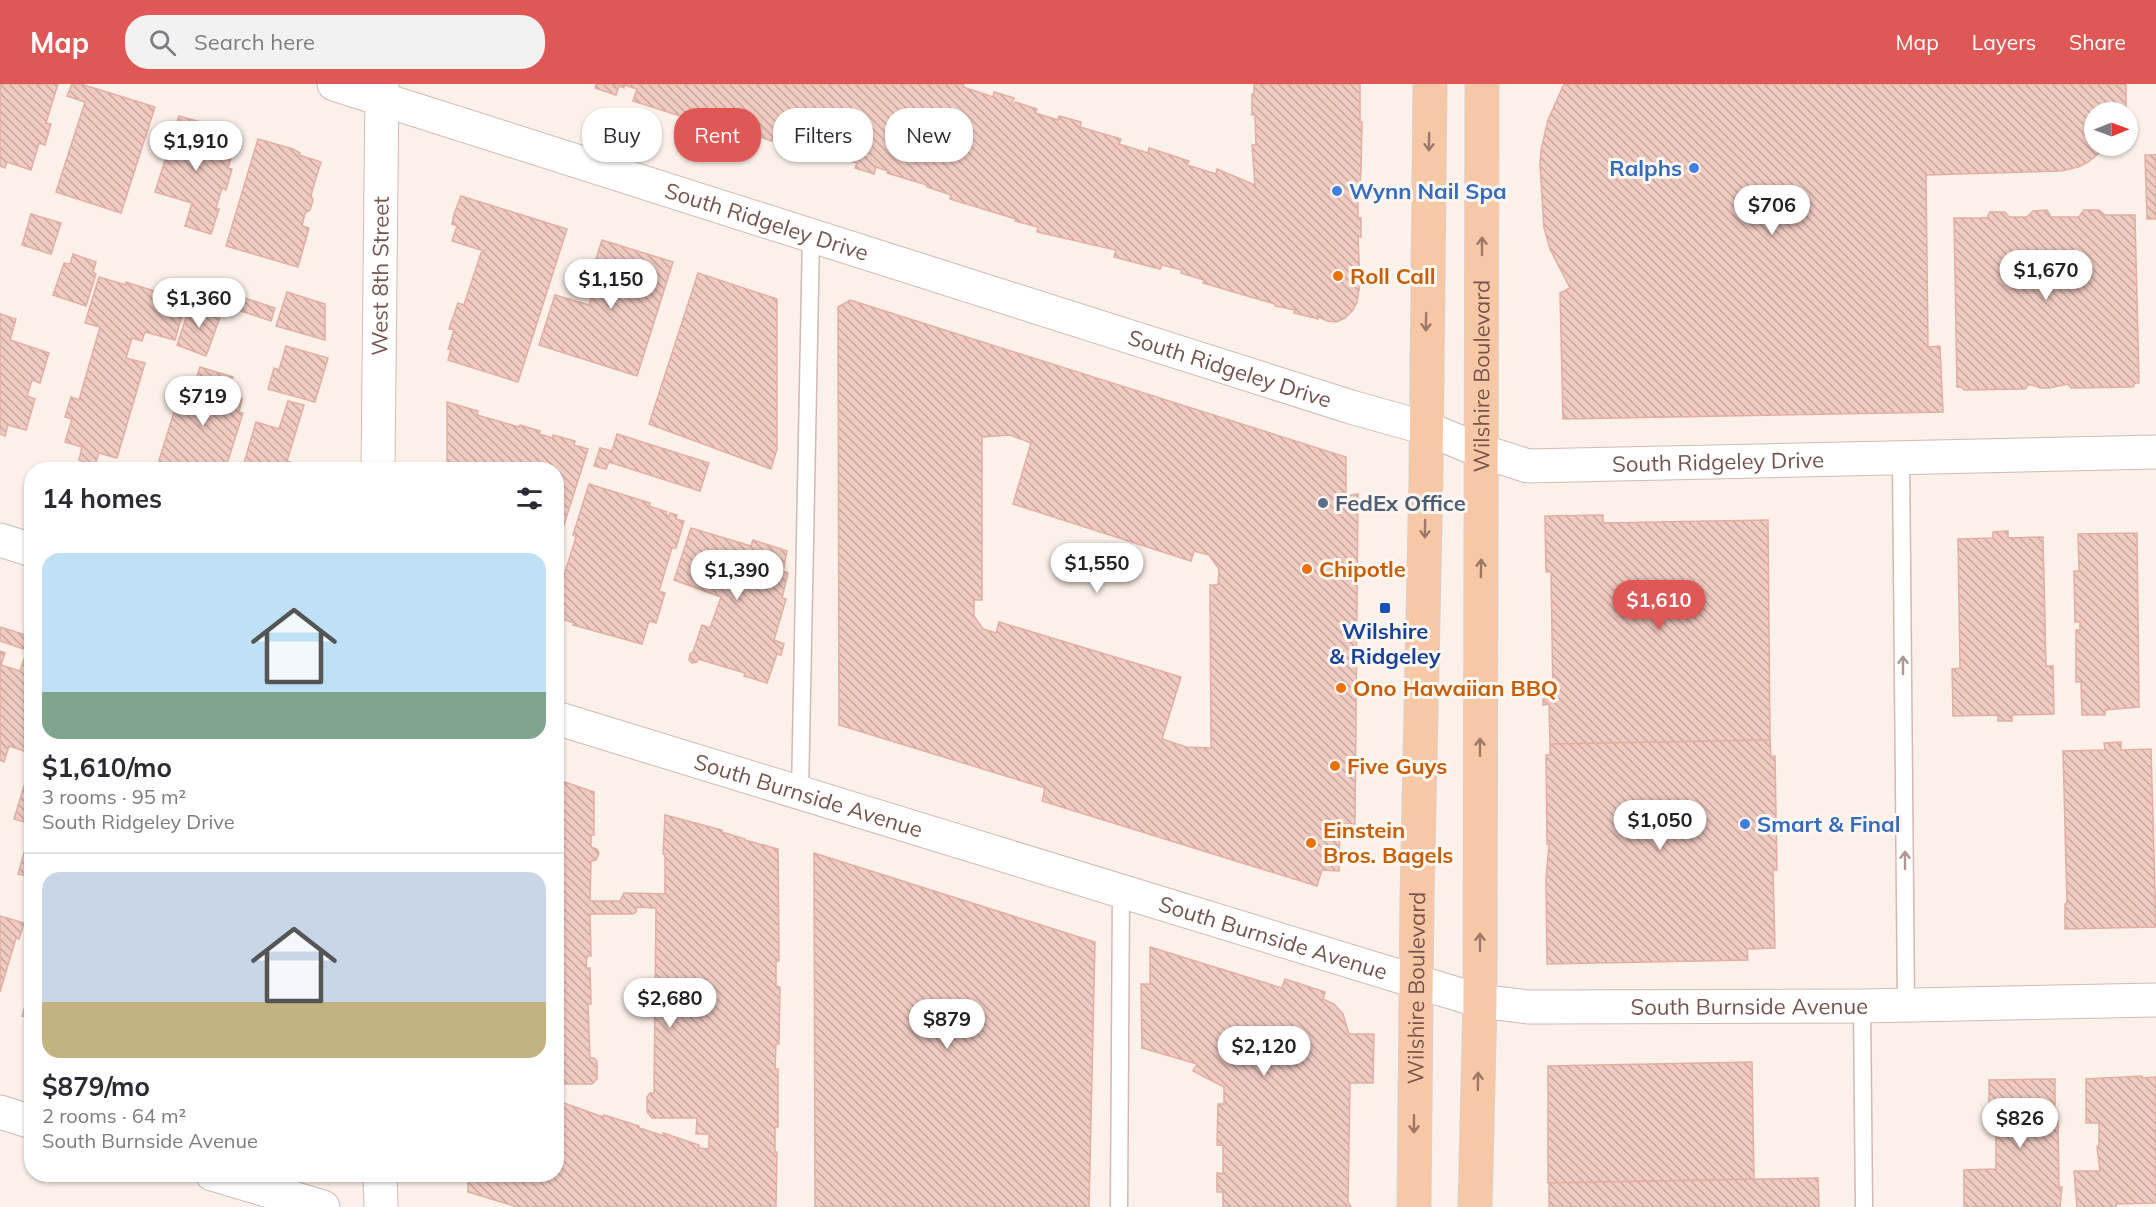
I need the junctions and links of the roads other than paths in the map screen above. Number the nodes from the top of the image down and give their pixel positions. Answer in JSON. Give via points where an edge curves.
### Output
{"nodes":[{"id":1,"x":334,"y":84,"type":"edge"},
{"id":2,"x":1430,"y":84,"type":"edge"},
{"id":3,"x":1482,"y":84,"type":"edge"},
{"id":4,"x":382,"y":92,"type":"edge"},
{"id":5,"x":812,"y":236,"type":"junction"},
{"id":6,"x":1426,"y":428,"type":"junction"},
{"id":7,"x":1481,"y":451,"type":"junction"},
{"id":8,"x":2156,"y":452,"type":"edge"},
{"id":9,"x":1901,"y":458,"type":"junction"},
{"id":10,"x":378,"y":462,"type":"edge"},
{"id":11,"x":0,"y":540,"type":"edge"},
{"id":12,"x":24,"y":548,"type":"edge"},
{"id":13,"x":564,"y":720,"type":"edge"},
{"id":14,"x":800,"y":793,"type":"junction"},
{"id":15,"x":1121,"y":891,"type":"junction"},
{"id":16,"x":1416,"y":981,"type":"junction"},
{"id":17,"x":2156,"y":1000,"type":"edge"},
{"id":18,"x":1480,"y":1001,"type":"junction"},
{"id":19,"x":1906,"y":1005,"type":"junction"},
{"id":20,"x":1862,"y":1006,"type":"junction"},
{"id":21,"x":0,"y":1112,"type":"edge"},
{"id":22,"x":24,"y":1120,"type":"edge"},
{"id":23,"x":239,"y":1182,"type":"edge"},
{"id":24,"x":380,"y":1182,"type":"edge"},
{"id":25,"x":323,"y":1207,"type":"edge"},
{"id":26,"x":381,"y":1207,"type":"edge"},
{"id":27,"x":1119,"y":1207,"type":"edge"},
{"id":28,"x":1414,"y":1207,"type":"edge"},
{"id":29,"x":1475,"y":1207,"type":"edge"},
{"id":30,"x":1864,"y":1207,"type":"edge"}],
"edges":[{"from":1,"to":4,"type":"street","name":"South Ridgeley Drive"},
{"from":2,"to":6,"type":"main road","name":"Wilshire Boulevard","one_way":true},
{"from":7,"to":3,"type":"main road","name":"Wilshire Boulevard","one_way":true},
{"from":4,"to":5,"type":"street","name":"South Ridgeley Drive"},
{"from":4,"to":10,"type":"street","name":"West 8th Street"},
{"from":5,"to":6,"type":"street","name":"South Ridgeley Drive"},
{"from":5,"to":14,"type":"lane"},
{"from":6,"to":7,"type":"street","name":"South Ridgeley Drive"},
{"from":6,"to":16,"type":"main road","name":"Wilshire Boulevard","one_way":true},
{"from":7,"to":9,"type":"street","name":"South Ridgeley Drive","via":[[1528,466]]},
{"from":18,"to":7,"type":"main road","name":"Wilshire Boulevard","one_way":true},
{"from":8,"to":9,"type":"street","name":"South Ridgeley Drive"},
{"from":19,"to":9,"type":"lane","one_way":true},
{"from":11,"to":12,"type":"street"},
{"from":13,"to":14,"type":"street","name":"South Burnside Avenue"},
{"from":14,"to":15,"type":"street","name":"South Burnside Avenue"},
{"from":15,"to":16,"type":"street","name":"South Burnside Avenue"},
{"from":15,"to":27,"type":"lane"},
{"from":16,"to":18,"type":"street","name":"South Burnside Avenue"},
{"from":16,"to":28,"type":"main road","name":"Wilshire Boulevard","one_way":true},
{"from":17,"to":19,"type":"street","name":"South Burnside Avenue"},
{"from":18,"to":20,"type":"street","name":"South Burnside Avenue","via":[[1528,1007]]},
{"from":29,"to":18,"type":"main road","name":"Wilshire Boulevard","one_way":true},
{"from":19,"to":20,"type":"street","name":"South Burnside Avenue"},
{"from":20,"to":30,"type":"lane"},
{"from":21,"to":22,"type":"street"},
{"from":23,"to":25,"type":"street"},
{"from":24,"to":26,"type":"street"}]}
